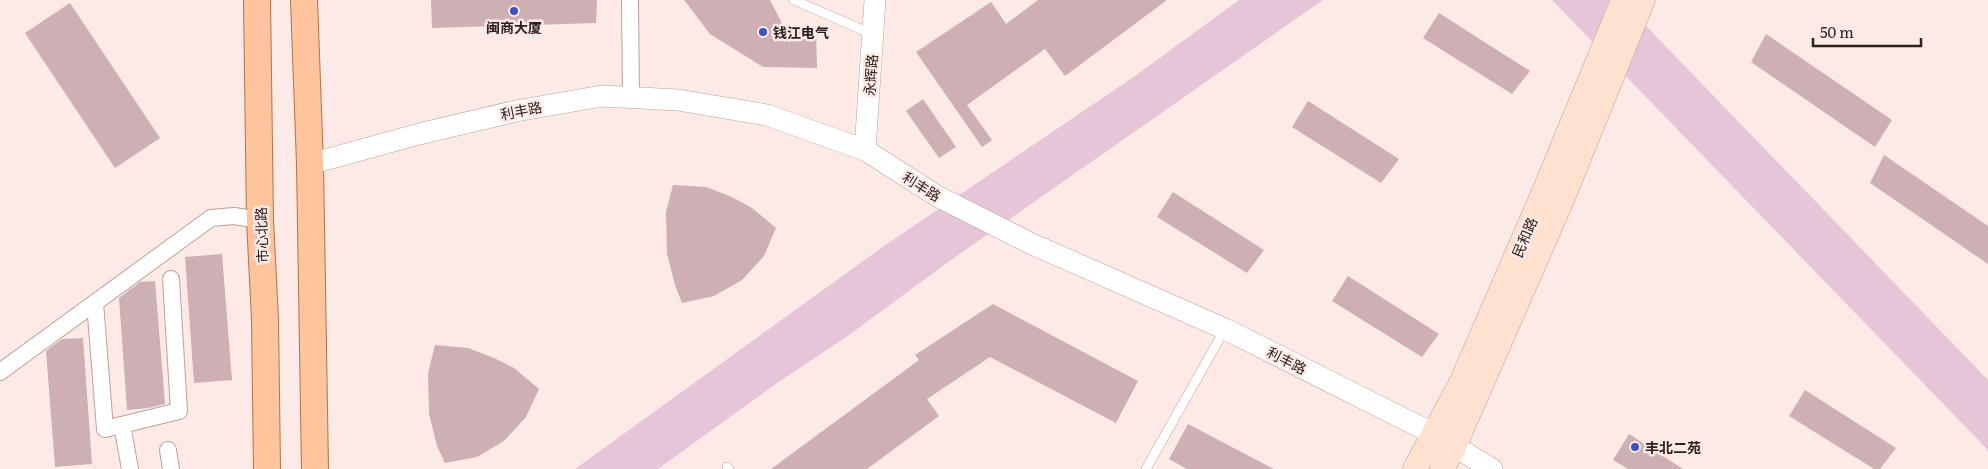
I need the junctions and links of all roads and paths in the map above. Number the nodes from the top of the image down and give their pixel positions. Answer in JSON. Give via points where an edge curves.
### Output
{"nodes":[{"id":1,"x":257,"y":0,"type":"edge"},
{"id":2,"x":304,"y":0,"type":"edge"},
{"id":3,"x":630,"y":0,"type":"edge"},
{"id":4,"x":794,"y":0,"type":"edge"},
{"id":5,"x":875,"y":0,"type":"edge"},
{"id":6,"x":1636,"y":0,"type":"edge"},
{"id":7,"x":873,"y":35,"type":"junction"},
{"id":8,"x":631,"y":98,"type":"junction"},
{"id":9,"x":865,"y":150,"type":"junction"},
{"id":10,"x":310,"y":164,"type":"junction"},
{"id":11,"x":260,"y":220,"type":"junction"},
{"id":12,"x":171,"y":279,"type":"dead end"},
{"id":13,"x":94,"y":303,"type":"junction"},
{"id":14,"x":1224,"y":329,"type":"junction"},
{"id":15,"x":0,"y":372,"type":"edge"},
{"id":16,"x":122,"y":425,"type":"junction"},
{"id":17,"x":1434,"y":434,"type":"junction"},
{"id":18,"x":1454,"y":447,"type":"junction"},
{"id":19,"x":168,"y":450,"type":"dead end"},
{"id":20,"x":130,"y":469,"type":"edge"},
{"id":21,"x":171,"y":469,"type":"edge"},
{"id":22,"x":267,"y":469,"type":"edge"},
{"id":23,"x":315,"y":469,"type":"edge"},
{"id":24,"x":1146,"y":469,"type":"edge"},
{"id":25,"x":1415,"y":469,"type":"edge"},
{"id":26,"x":1442,"y":469,"type":"edge"},
{"id":27,"x":1492,"y":469,"type":"edge"}],
"edges":[{"from":1,"to":11,"type":"main road","name":"市心北路"},
{"from":2,"to":10,"type":"main road"},
{"from":3,"to":8,"type":"street"},
{"from":4,"to":7,"type":"lane"},
{"from":5,"to":7,"type":"street","name":"永辉路"},
{"from":6,"to":17,"type":"main road","name":"民和路","via":[[1543,194],[1461,384]]},
{"from":6,"to":18,"type":"main road","name":"民和路","via":[[1608,85],[1562,200]]},
{"from":7,"to":9,"type":"street","name":"永辉路"},
{"from":8,"to":9,"type":"street","name":"利丰路","via":[[678,100],[767,115]]},
{"from":8,"to":10,"type":"street","name":"利丰路","via":[[602,96],[516,110]]},
{"from":9,"to":14,"type":"street","name":"利丰路","via":[[937,196],[1032,244]]},
{"from":10,"to":23,"type":"main road"},
{"from":11,"to":13,"type":"street","via":[[234,216],[211,218]]},
{"from":11,"to":22,"type":"main road","name":"市心北路"},
{"from":12,"to":16,"type":"street","via":[[178,410]]},
{"from":13,"to":15,"type":"street"},
{"from":13,"to":16,"type":"street","via":[[105,429]]},
{"from":14,"to":17,"type":"street","name":"利丰路"},
{"from":14,"to":24,"type":"lane"},
{"from":16,"to":20,"type":"street"},
{"from":17,"to":18,"type":"street","name":"利丰路"},
{"from":17,"to":25,"type":"main road","name":"民和路"},
{"from":18,"to":26,"type":"main road","name":"民和路"},
{"from":18,"to":27,"type":"street","name":"利丰路"},
{"from":19,"to":21,"type":"street"}]}
